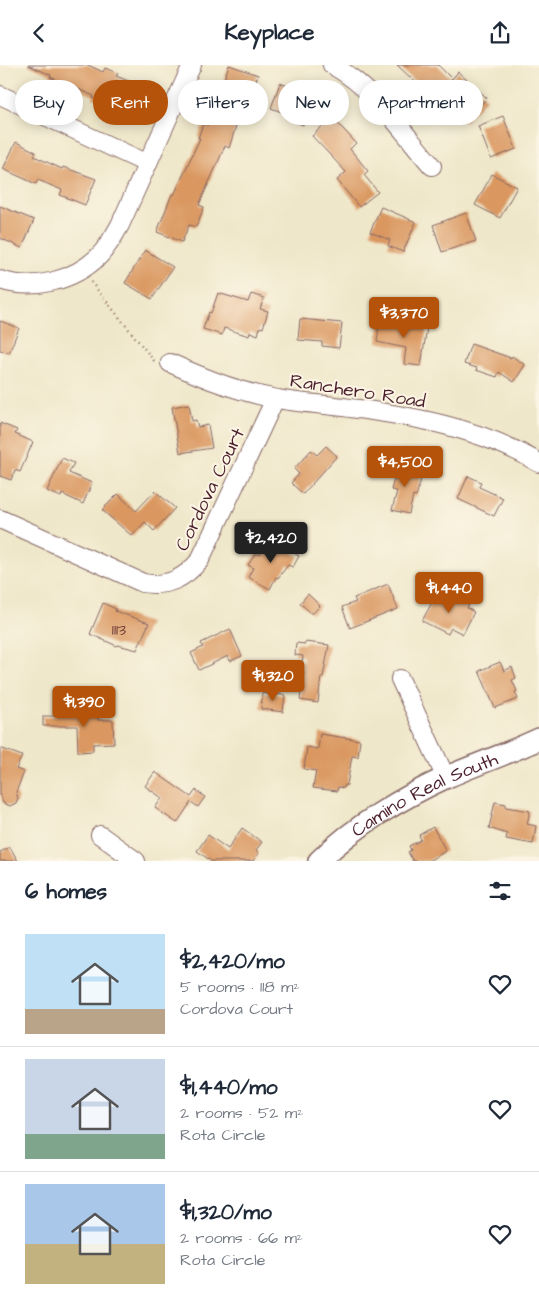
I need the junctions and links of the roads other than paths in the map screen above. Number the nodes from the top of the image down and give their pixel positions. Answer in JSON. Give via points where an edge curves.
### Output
{"nodes":[{"id":1,"x":192,"y":65,"type":"edge"},
{"id":2,"x":332,"y":65,"type":"edge"},
{"id":3,"x":0,"y":95,"type":"edge"},
{"id":4,"x":148,"y":164,"type":"junction"},
{"id":5,"x":432,"y":166,"type":"dead end"},
{"id":6,"x":0,"y":280,"type":"edge"},
{"id":7,"x":164,"y":365,"type":"road end"},
{"id":8,"x":276,"y":399,"type":"junction"},
{"id":9,"x":539,"y":463,"type":"edge"},
{"id":10,"x":0,"y":519,"type":"edge"},
{"id":11,"x":400,"y":679,"type":"dead end"},
{"id":12,"x":539,"y":741,"type":"edge"},
{"id":13,"x":446,"y":778,"type":"junction"},
{"id":14,"x":100,"y":835,"type":"dead end"},
{"id":15,"x":136,"y":861,"type":"edge"},
{"id":16,"x":319,"y":861,"type":"edge"}],
"edges":[{"from":1,"to":4,"type":"street"},
{"from":2,"to":5,"type":"street","via":[[349,75],[376,100]]},
{"from":3,"to":4,"type":"street"},
{"from":4,"to":6,"type":"street","via":[[117,231],[98,257],[70,275],[36,284]]},
{"from":7,"to":8,"type":"street","name":"Ranchero Road"},
{"from":8,"to":9,"type":"street","name":"Ranchero Road","via":[[403,415],[501,443]]},
{"from":8,"to":10,"type":"street","name":"Cordova Court","via":[[200,560],[180,579],[154,585],[143,583]]},
{"from":11,"to":13,"type":"street"},
{"from":12,"to":13,"type":"street","name":"Camino Real South"},
{"from":13,"to":16,"type":"street","name":"Camino Real South","via":[[399,802],[356,830]]},
{"from":14,"to":15,"type":"street"}]}
